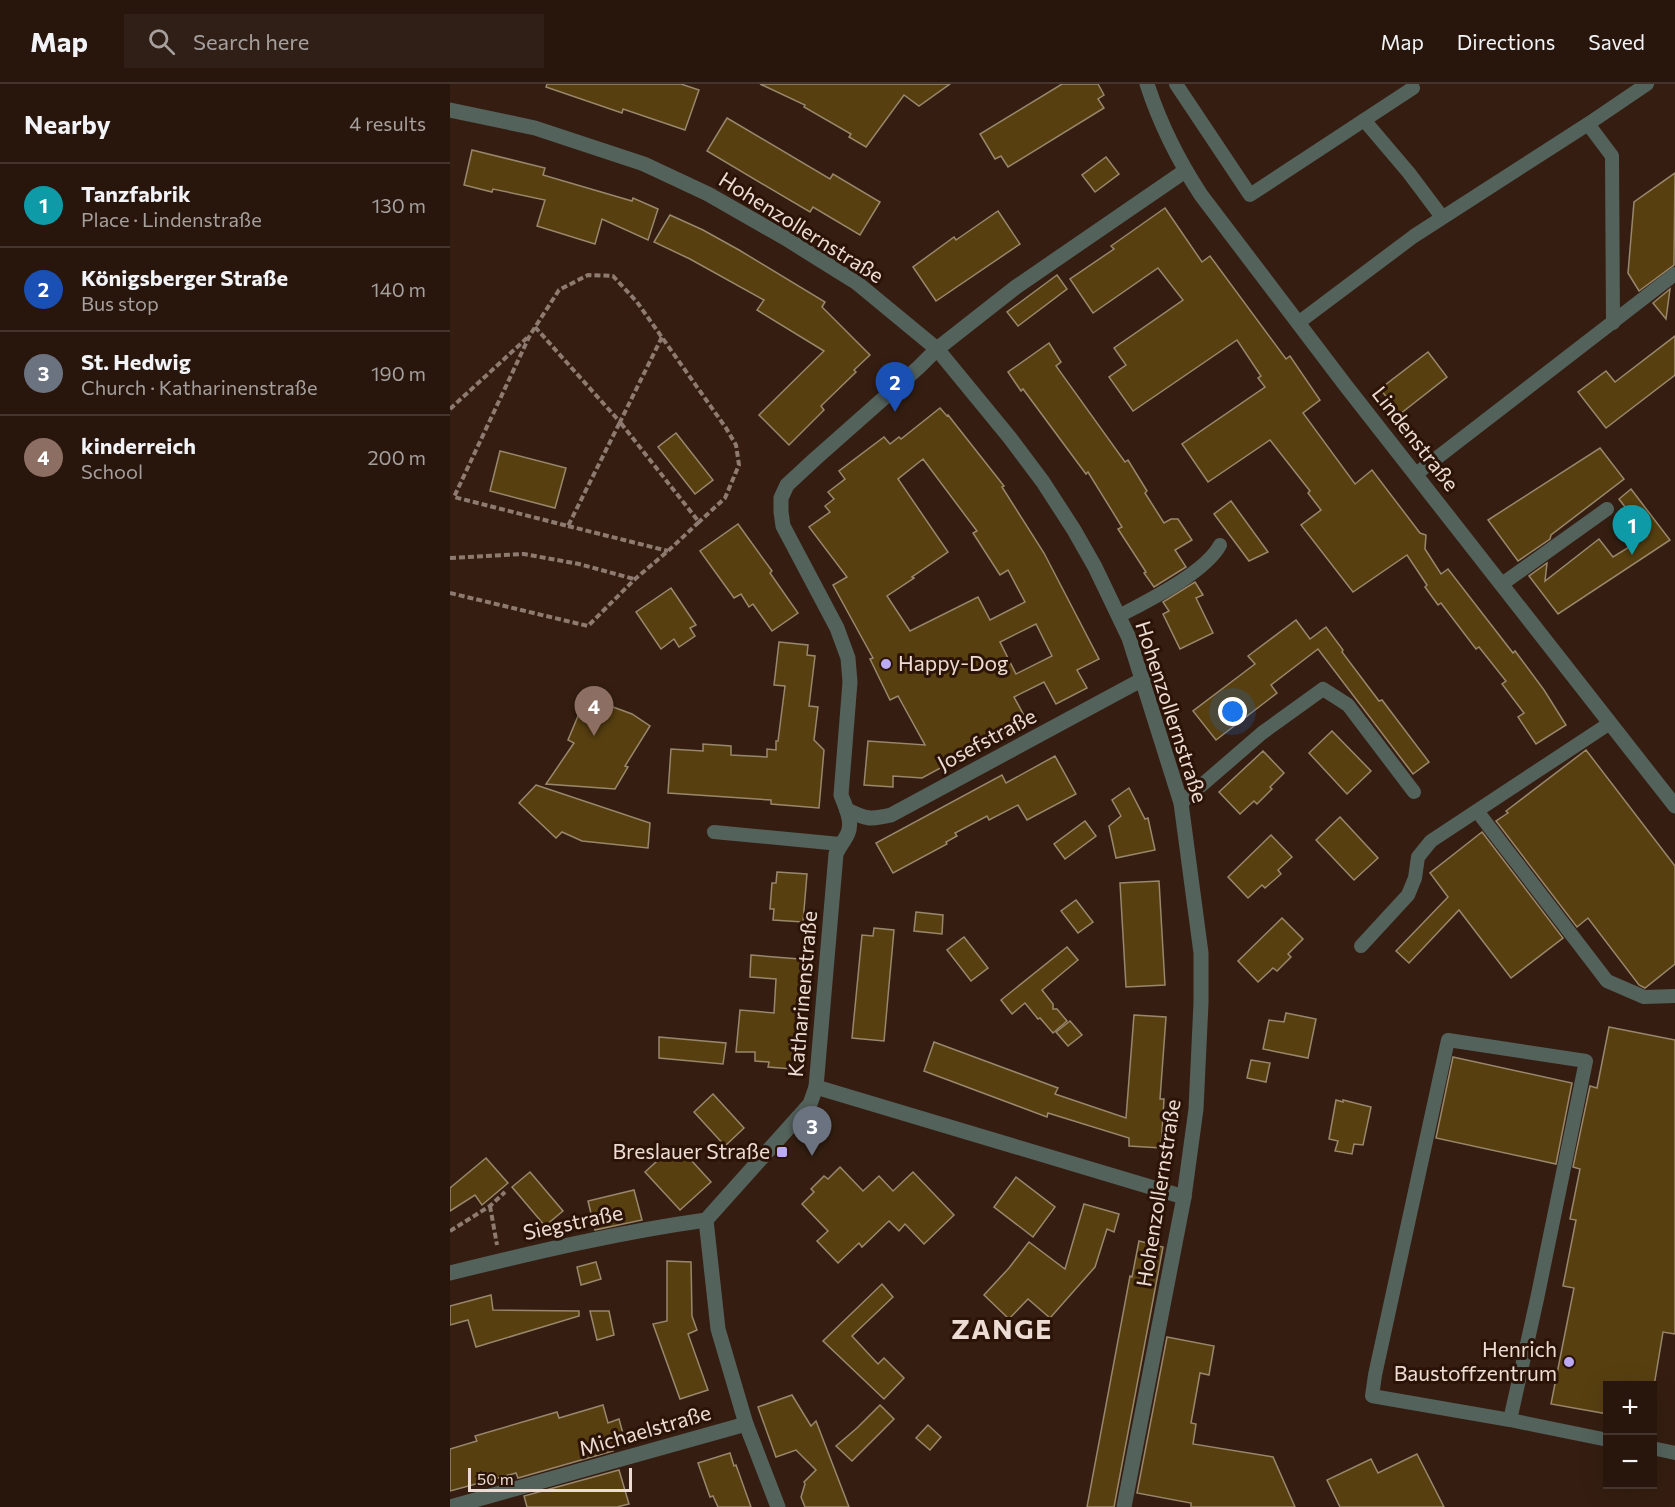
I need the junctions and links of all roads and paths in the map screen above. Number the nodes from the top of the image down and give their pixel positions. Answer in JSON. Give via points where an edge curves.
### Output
{"nodes":[{"id":1,"x":1147,"y":84,"type":"edge"},
{"id":2,"x":1176,"y":84,"type":"edge"},
{"id":3,"x":1647,"y":84,"type":"edge"},
{"id":4,"x":1413,"y":88,"type":"dead end"},
{"id":5,"x":450,"y":110,"type":"edge"},
{"id":6,"x":1364,"y":120,"type":"junction"},
{"id":7,"x":1588,"y":124,"type":"junction"},
{"id":8,"x":1185,"y":171,"type":"junction"},
{"id":9,"x":1442,"y":217,"type":"junction"},
{"id":10,"x":1675,"y":274,"type":"edge"},
{"id":11,"x":1298,"y":323,"type":"junction"},
{"id":12,"x":1613,"y":323,"type":"junction"},
{"id":13,"x":535,"y":327,"type":"junction"},
{"id":14,"x":530,"y":335,"type":"junction"},
{"id":15,"x":662,"y":337,"type":"junction"},
{"id":16,"x":937,"y":349,"type":"junction"},
{"id":17,"x":450,"y":410,"type":"edge"},
{"id":18,"x":620,"y":422,"type":"junction"},
{"id":19,"x":1416,"y":474,"type":"junction"},
{"id":20,"x":452,"y":498,"type":"edge"},
{"id":21,"x":1606,"y":509,"type":"dead end"},
{"id":22,"x":699,"y":522,"type":"junction"},
{"id":23,"x":568,"y":526,"type":"junction"},
{"id":24,"x":1220,"y":545,"type":"dead end"},
{"id":25,"x":668,"y":551,"type":"junction"},
{"id":26,"x":450,"y":558,"type":"edge"},
{"id":27,"x":635,"y":579,"type":"junction"},
{"id":28,"x":1502,"y":584,"type":"junction"},
{"id":29,"x":450,"y":593,"type":"edge"},
{"id":30,"x":1119,"y":616,"type":"junction"},
{"id":31,"x":1143,"y":679,"type":"junction"},
{"id":32,"x":1610,"y":723,"type":"junction"},
{"id":33,"x":1414,"y":792,"type":"dead end"},
{"id":34,"x":1181,"y":803,"type":"junction"},
{"id":35,"x":1675,"y":806,"type":"edge"},
{"id":36,"x":847,"y":810,"type":"junction"},
{"id":37,"x":1477,"y":811,"type":"junction"},
{"id":38,"x":714,"y":832,"type":"dead end"},
{"id":39,"x":840,"y":844,"type":"junction"},
{"id":40,"x":1361,"y":946,"type":"dead end"},
{"id":41,"x":1675,"y":996,"type":"edge"},
{"id":42,"x":816,"y":1087,"type":"junction"},
{"id":43,"x":505,"y":1192,"type":"dead end"},
{"id":44,"x":1184,"y":1197,"type":"junction"},
{"id":45,"x":490,"y":1206,"type":"junction"},
{"id":46,"x":706,"y":1220,"type":"junction"},
{"id":47,"x":450,"y":1231,"type":"edge"},
{"id":48,"x":501,"y":1260,"type":"junction"},
{"id":49,"x":450,"y":1272,"type":"edge"},
{"id":50,"x":1510,"y":1420,"type":"junction"},
{"id":51,"x":746,"y":1424,"type":"junction"},
{"id":52,"x":1603,"y":1439,"type":"edge"},
{"id":53,"x":1657,"y":1450,"type":"edge"},
{"id":54,"x":1675,"y":1453,"type":"edge"},
{"id":55,"x":450,"y":1507,"type":"edge"},
{"id":56,"x":778,"y":1507,"type":"edge"},
{"id":57,"x":1124,"y":1507,"type":"edge"}],
"edges":[{"from":1,"to":8,"type":"street","name":"Lindenstraße","via":[[1159,119]]},
{"from":2,"to":6,"type":"lane","via":[[1250,195]]},
{"from":3,"to":7,"type":"lane"},
{"from":4,"to":6,"type":"lane"},
{"from":5,"to":16,"type":"street","name":"Hohenzollernstraße","via":[[536,128],[644,164],[698,189],[857,283]]},
{"from":6,"to":9,"type":"lane"},
{"from":7,"to":9,"type":"lane"},
{"from":7,"to":12,"type":"lane","via":[[1612,156]]},
{"from":8,"to":11,"type":"street","name":"Lindenstraße"},
{"from":8,"to":16,"type":"street","via":[[1016,287]]},
{"from":9,"to":11,"type":"lane"},
{"from":10,"to":12,"type":"lane"},
{"from":11,"to":19,"type":"street","name":"Lindenstraße"},
{"from":12,"to":19,"type":"lane"},
{"from":13,"to":14,"type":"path"},
{"from":13,"to":15,"type":"path","via":[[559,290],[588,275],[614,276]]},
{"from":13,"to":18,"type":"path"},
{"from":14,"to":17,"type":"path"},
{"from":14,"to":20,"type":"path"},
{"from":15,"to":18,"type":"path"},
{"from":15,"to":22,"type":"path","via":[[736,445],[739,465],[725,498]]},
{"from":16,"to":30,"type":"street","name":"Hohenzollernstraße","via":[[1043,482],[1095,567]]},
{"from":16,"to":36,"type":"street","name":"Katharinenstraße","via":[[787,485],[781,498],[783,526],[837,628],[848,658],[850,682],[841,795]]},
{"from":18,"to":22,"type":"path"},
{"from":18,"to":23,"type":"path"},
{"from":19,"to":28,"type":"street","name":"Lindenstraße"},
{"from":20,"to":23,"type":"path"},
{"from":21,"to":28,"type":"lane"},
{"from":22,"to":25,"type":"path"},
{"from":23,"to":25,"type":"path"},
{"from":24,"to":30,"type":"lane","via":[[1198,569]]},
{"from":25,"to":27,"type":"path"},
{"from":26,"to":27,"type":"path","via":[[524,554]]},
{"from":27,"to":29,"type":"path","via":[[588,626]]},
{"from":28,"to":32,"type":"street","name":"Lindenstraße"},
{"from":30,"to":31,"type":"street","name":"Hohenzollernstraße"},
{"from":31,"to":34,"type":"street","name":"Hohenzollernstraße"},
{"from":31,"to":36,"type":"street","name":"Josefstraße","via":[[891,815],[866,819]]},
{"from":32,"to":35,"type":"street","name":"Lindenstraße"},
{"from":32,"to":37,"type":"lane"},
{"from":33,"to":34,"type":"lane","via":[[1348,705],[1323,689],[1262,733]]},
{"from":34,"to":44,"type":"street","name":"Hohenzollernstraße","via":[[1201,953],[1196,1109]]},
{"from":36,"to":39,"type":"street","name":"Katharinenstraße","via":[[849,832]]},
{"from":37,"to":40,"type":"lane","via":[[1431,841],[1418,857],[1408,895]]},
{"from":37,"to":41,"type":"lane","via":[[1607,981],[1644,997]]},
{"from":38,"to":39,"type":"lane"},
{"from":39,"to":42,"type":"street","name":"Katharinenstraße"},
{"from":42,"to":44,"type":"street"},
{"from":42,"to":46,"type":"street","name":"Katharinenstraße","via":[[810,1104]]},
{"from":43,"to":45,"type":"path"},
{"from":44,"to":57,"type":"street","name":"Hohenzollernstraße"},
{"from":45,"to":47,"type":"path"},
{"from":45,"to":48,"type":"path"},
{"from":46,"to":48,"type":"street","name":"Siegstraße"},
{"from":46,"to":51,"type":"street","via":[[718,1329]]},
{"from":48,"to":49,"type":"street","name":"Siegstraße"},
{"from":50,"to":50,"type":"lane","via":[[1586,1061],[1448,1040],[1372,1396]]},
{"from":50,"to":52,"type":"lane"},
{"from":51,"to":55,"type":"street","name":"Michaelstraße"},
{"from":51,"to":56,"type":"street"},
{"from":53,"to":54,"type":"lane"}]}
